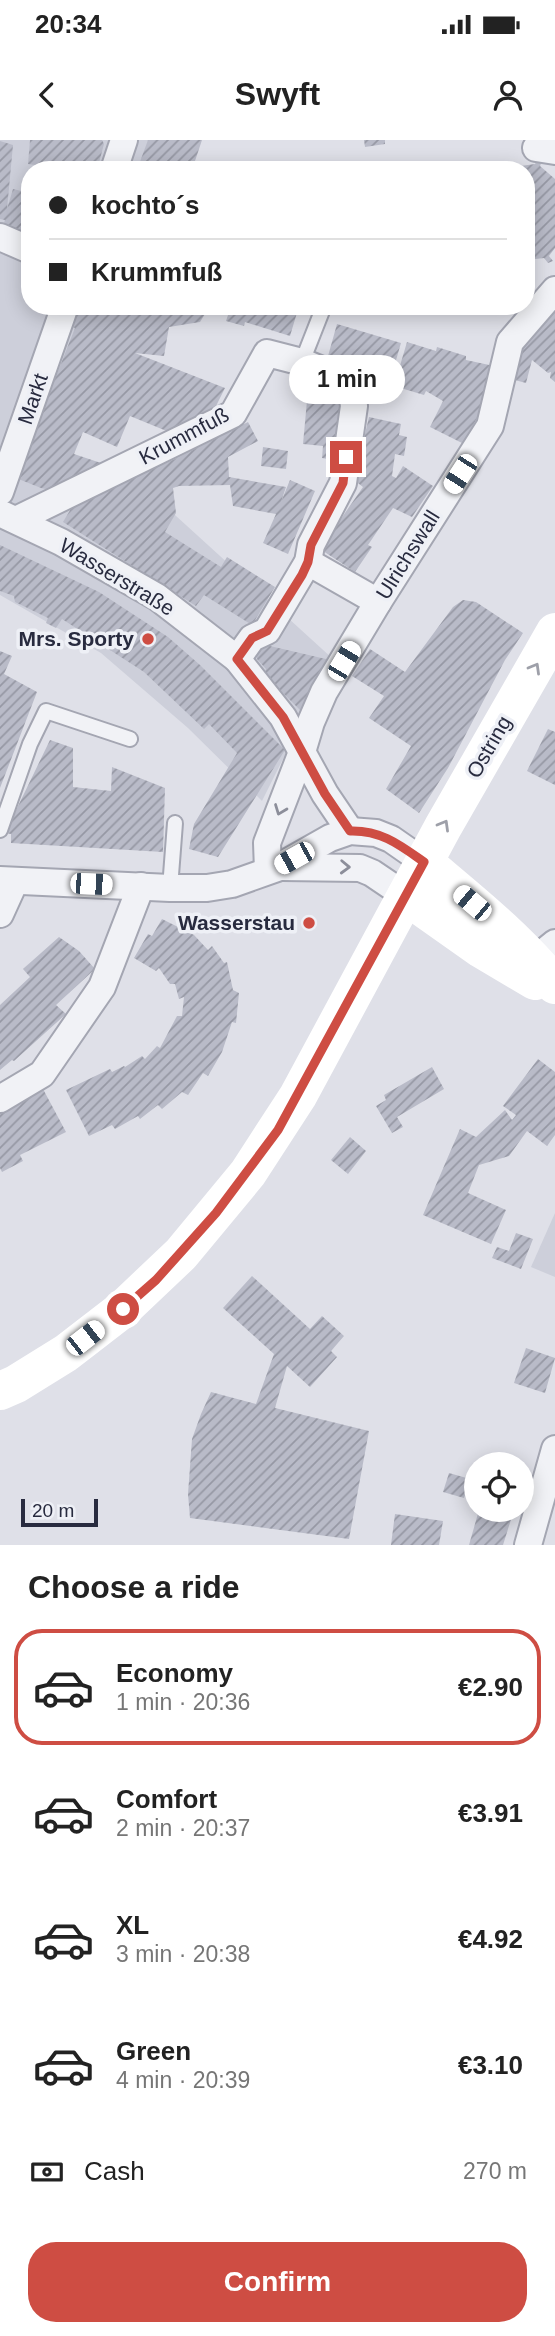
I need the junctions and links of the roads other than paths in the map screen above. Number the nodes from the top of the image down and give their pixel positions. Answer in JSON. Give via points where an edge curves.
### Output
{"nodes":[{"id":1,"x":124,"y":140,"type":"edge"},
{"id":2,"x":117,"y":161,"type":"edge"},
{"id":3,"x":0,"y":237,"type":"edge"},
{"id":4,"x":21,"y":246,"type":"edge"},
{"id":5,"x":555,"y":289,"type":"edge"},
{"id":6,"x":535,"y":313,"type":"edge"},
{"id":7,"x":62,"y":315,"type":"edge"},
{"id":8,"x":320,"y":315,"type":"edge"},
{"id":9,"x":533,"y":315,"type":"edge"},
{"id":10,"x":302,"y":362,"type":"junction"},
{"id":11,"x":0,"y":492,"type":"edge"},
{"id":12,"x":8,"y":517,"type":"edge"},
{"id":13,"x":308,"y":562,"type":"junction"},
{"id":14,"x":378,"y":602,"type":"junction"},
{"id":15,"x":555,"y":632,"type":"edge"},
{"id":16,"x":237,"y":659,"type":"junction"},
{"id":17,"x":130,"y":739,"type":"dead end"},
{"id":18,"x":302,"y":752,"type":"junction"},
{"id":19,"x":175,"y":823,"type":"dead end"},
{"id":20,"x":0,"y":830,"type":"edge"},
{"id":21,"x":350,"y":831,"type":"junction"},
{"id":22,"x":424,"y":862,"type":"junction"},
{"id":23,"x":272,"y":869,"type":"junction"},
{"id":24,"x":8,"y":880,"type":"edge"},
{"id":25,"x":141,"y":886,"type":"junction"},
{"id":26,"x":170,"y":888,"type":"junction"},
{"id":27,"x":406,"y":896,"type":"junction"},
{"id":28,"x":0,"y":914,"type":"edge"},
{"id":29,"x":440,"y":921,"type":"junction"},
{"id":30,"x":384,"y":937,"type":"junction"},
{"id":31,"x":539,"y":964,"type":"edge"},
{"id":32,"x":555,"y":992,"type":"edge"},
{"id":33,"x":0,"y":1098,"type":"edge"},
{"id":34,"x":0,"y":1391,"type":"edge"},
{"id":35,"x":555,"y":1449,"type":"edge"},
{"id":36,"x":528,"y":1545,"type":"edge"}],
"edges":[{"from":1,"to":2,"type":"street"},
{"from":3,"to":4,"type":"street"},
{"from":5,"to":6,"type":"street","name":"Ulrichswall"},
{"from":7,"to":11,"type":"street","name":"Markt"},
{"from":8,"to":10,"type":"lane"},
{"from":9,"to":14,"type":"street","name":"Ulrichswall","via":[[510,342],[490,426]]},
{"from":10,"to":12,"type":"street","name":"Krummfuß","via":[[267,353],[233,414],[49,503]]},
{"from":10,"to":13,"type":"street","name":"Krummfuß","via":[[341,378],[351,387],[354,406],[343,483],[311,545]]},
{"from":12,"to":16,"type":"street","name":"Wasserstraße","via":[[156,597]]},
{"from":13,"to":14,"type":"street"},
{"from":13,"to":16,"type":"street","name":"Krummfuß","via":[[267,631],[252,638]]},
{"from":14,"to":18,"type":"street","name":"Ulrichswall","via":[[324,692]]},
{"from":22,"to":15,"type":"main road","name":"Ostring","one_way":true},
{"from":16,"to":18,"type":"street","name":"Wasserstraße","via":[[283,717]]},
{"from":17,"to":20,"type":"lane","via":[[46,711]]},
{"from":18,"to":21,"type":"street","name":"Wasserstraße"},
{"from":18,"to":23,"type":"street","one_way":true,"via":[[267,843]]},
{"from":19,"to":26,"type":"lane"},
{"from":21,"to":22,"type":"street","via":[[376,832]]},
{"from":21,"to":23,"type":"street"},
{"from":22,"to":27,"type":"main road","name":"Ostring"},
{"from":22,"to":31,"type":"main road"},
{"from":23,"to":26,"type":"street","via":[[232,884]]},
{"from":23,"to":27,"type":"street","one_way":true,"via":[[360,868]]},
{"from":24,"to":25,"type":"street"},
{"from":24,"to":28,"type":"street"},
{"from":25,"to":26,"type":"street"},
{"from":25,"to":33,"type":"street","via":[[102,987],[42,1074]]},
{"from":27,"to":29,"type":"main road"},
{"from":27,"to":30,"type":"main road","name":"Ostring"},
{"from":29,"to":30,"type":"main road"},
{"from":29,"to":31,"type":"main road"},
{"from":30,"to":34,"type":"main road","name":"Ostring","via":[[278,1130],[216,1213],[156,1280],[123,1309],[66,1353]]},
{"from":31,"to":32,"type":"main road"},
{"from":35,"to":36,"type":"street"}]}
